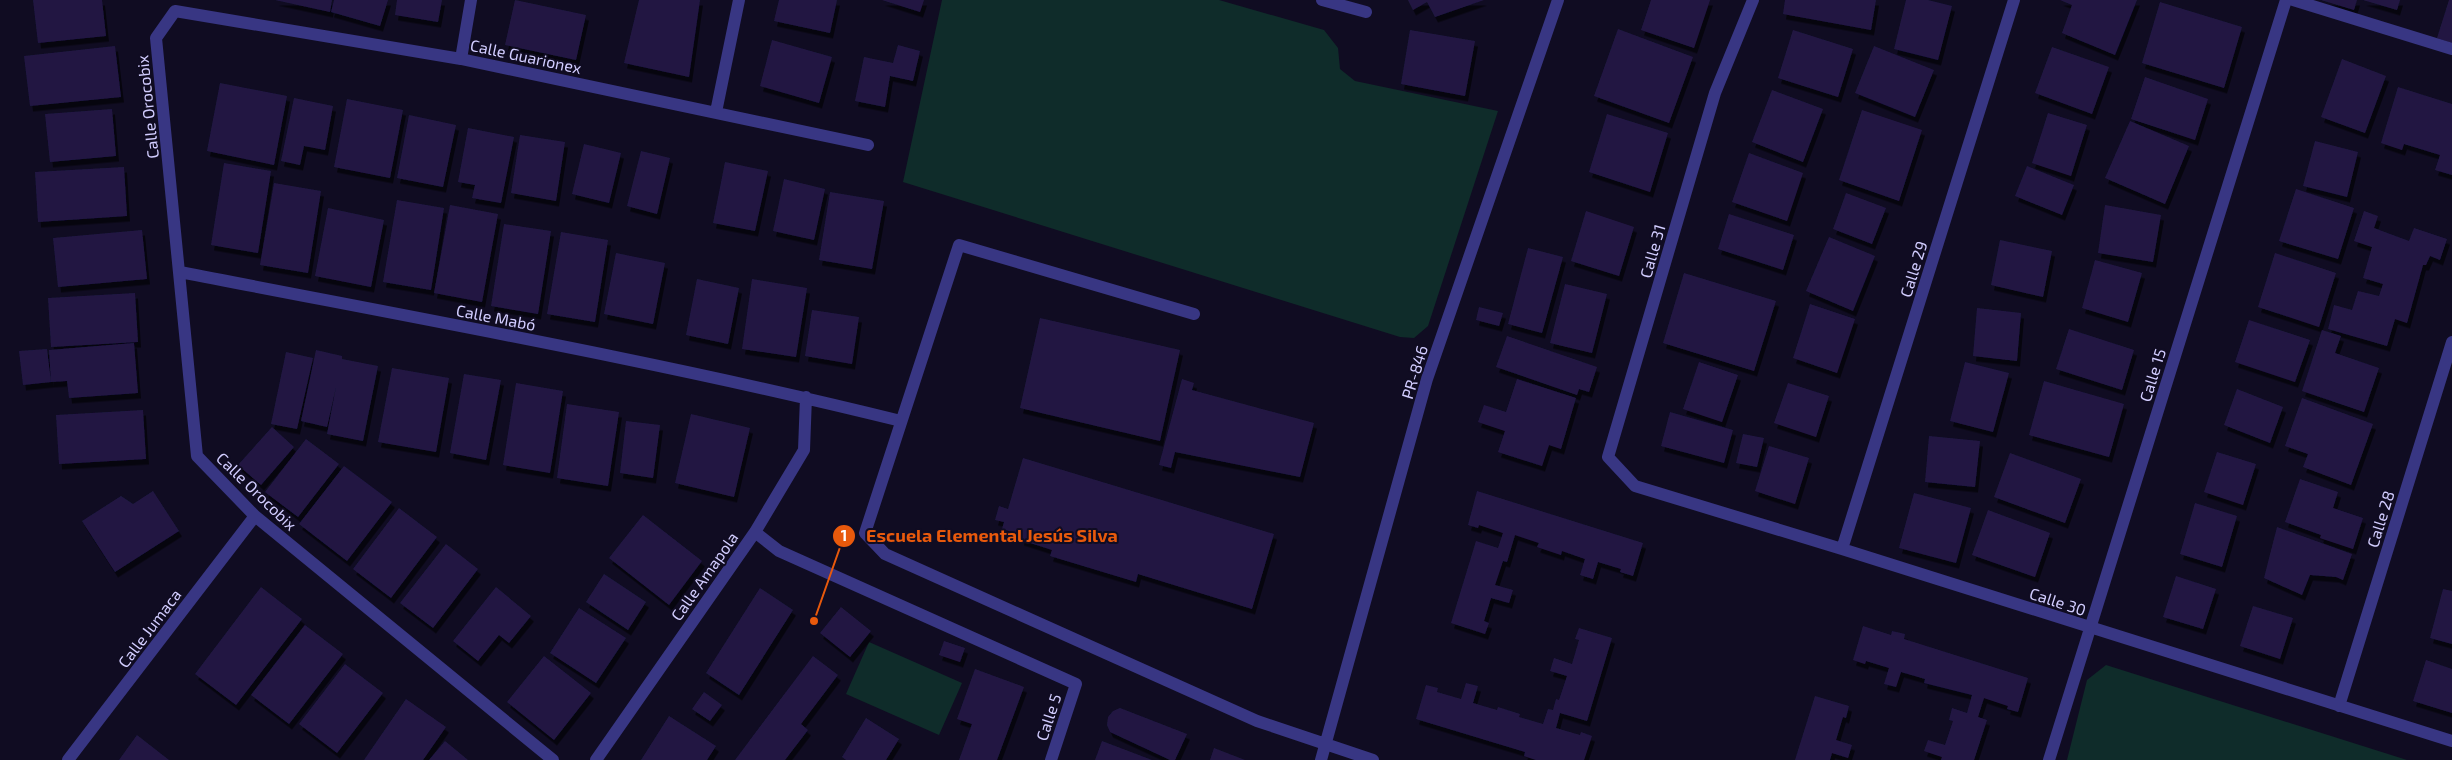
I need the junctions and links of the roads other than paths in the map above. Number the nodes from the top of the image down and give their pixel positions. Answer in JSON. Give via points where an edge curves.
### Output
{"nodes":[{"id":1,"x":471,"y":0,"type":"edge"},
{"id":2,"x":739,"y":0,"type":"edge"},
{"id":3,"x":1322,"y":0,"type":"edge"},
{"id":4,"x":1558,"y":0,"type":"edge"},
{"id":5,"x":1753,"y":0,"type":"edge"},
{"id":6,"x":2014,"y":0,"type":"edge"},
{"id":7,"x":2286,"y":0,"type":"edge"},
{"id":8,"x":2293,"y":0,"type":"edge"},
{"id":9,"x":175,"y":11,"type":"joint"},
{"id":10,"x":1366,"y":12,"type":"dead end"},
{"id":11,"x":2452,"y":49,"type":"edge"},
{"id":12,"x":461,"y":60,"type":"junction"},
{"id":13,"x":716,"y":112,"type":"junction"},
{"id":14,"x":868,"y":145,"type":"dead end"},
{"id":15,"x":180,"y":272,"type":"junction"},
{"id":16,"x":1194,"y":314,"type":"dead end"},
{"id":17,"x":2452,"y":342,"type":"edge"},
{"id":18,"x":806,"y":397,"type":"junction"},
{"id":19,"x":902,"y":421,"type":"junction"},
{"id":20,"x":1654,"y":492,"type":"joint"},
{"id":21,"x":255,"y":516,"type":"junction"},
{"id":22,"x":754,"y":532,"type":"junction"},
{"id":23,"x":1842,"y":549,"type":"junction"},
{"id":24,"x":2091,"y":628,"type":"junction"},
{"id":25,"x":2339,"y":706,"type":"junction"},
{"id":26,"x":2452,"y":741,"type":"edge"},
{"id":27,"x":1326,"y":744,"type":"junction"},
{"id":28,"x":68,"y":760,"type":"edge"},
{"id":29,"x":553,"y":760,"type":"edge"},
{"id":30,"x":596,"y":760,"type":"edge"},
{"id":31,"x":1051,"y":760,"type":"edge"},
{"id":32,"x":1321,"y":760,"type":"edge"},
{"id":33,"x":1373,"y":760,"type":"edge"},
{"id":34,"x":2049,"y":760,"type":"edge"}],
"edges":[{"from":1,"to":12,"type":"street"},
{"from":2,"to":13,"type":"street"},
{"from":3,"to":10,"type":"street"},
{"from":4,"to":27,"type":"street","name":"PR-846","number":"PR-846","via":[[1427,379]]},
{"from":5,"to":20,"type":"street","name":"Calle 31","via":[[1715,93],[1608,457],[1635,486]]},
{"from":6,"to":23,"type":"street","name":"Calle 29"},
{"from":7,"to":24,"type":"street","name":"Calle 15"},
{"from":8,"to":11,"type":"street"},
{"from":9,"to":12,"type":"street","name":"Calle Guarionex"},
{"from":9,"to":15,"type":"street","name":"Calle Orocobix","via":[[156,38]]},
{"from":12,"to":13,"type":"street","name":"Calle Guarionex"},
{"from":13,"to":14,"type":"street","name":"Calle Guarionex"},
{"from":15,"to":18,"type":"street","name":"Calle Mabó"},
{"from":15,"to":21,"type":"street","name":"Calle Orocobix","via":[[197,456]]},
{"from":16,"to":19,"type":"street","via":[[959,245]]},
{"from":17,"to":25,"type":"street","name":"Calle 28"},
{"from":18,"to":19,"type":"street","name":"Calle Mabó"},
{"from":18,"to":22,"type":"street","name":"Calle Amapola","via":[[804,450]]},
{"from":19,"to":27,"type":"street","via":[[864,533],[885,554],[1257,720]]},
{"from":20,"to":23,"type":"street","name":"Calle 30"},
{"from":21,"to":28,"type":"street","name":"Calle Jumaca"},
{"from":21,"to":29,"type":"street","name":"Calle Orocobix"},
{"from":22,"to":30,"type":"street","name":"Calle Amapola"},
{"from":22,"to":31,"type":"street","name":"Calle 5","via":[[779,551],[1076,684]]},
{"from":23,"to":24,"type":"street","name":"Calle 30"},
{"from":24,"to":25,"type":"street","name":"Calle 30"},
{"from":24,"to":34,"type":"street","name":"Calle 15"},
{"from":25,"to":26,"type":"street","name":"Calle 30"},
{"from":27,"to":32,"type":"street","name":"PR-846","number":"PR-846"},
{"from":27,"to":33,"type":"street"}]}
